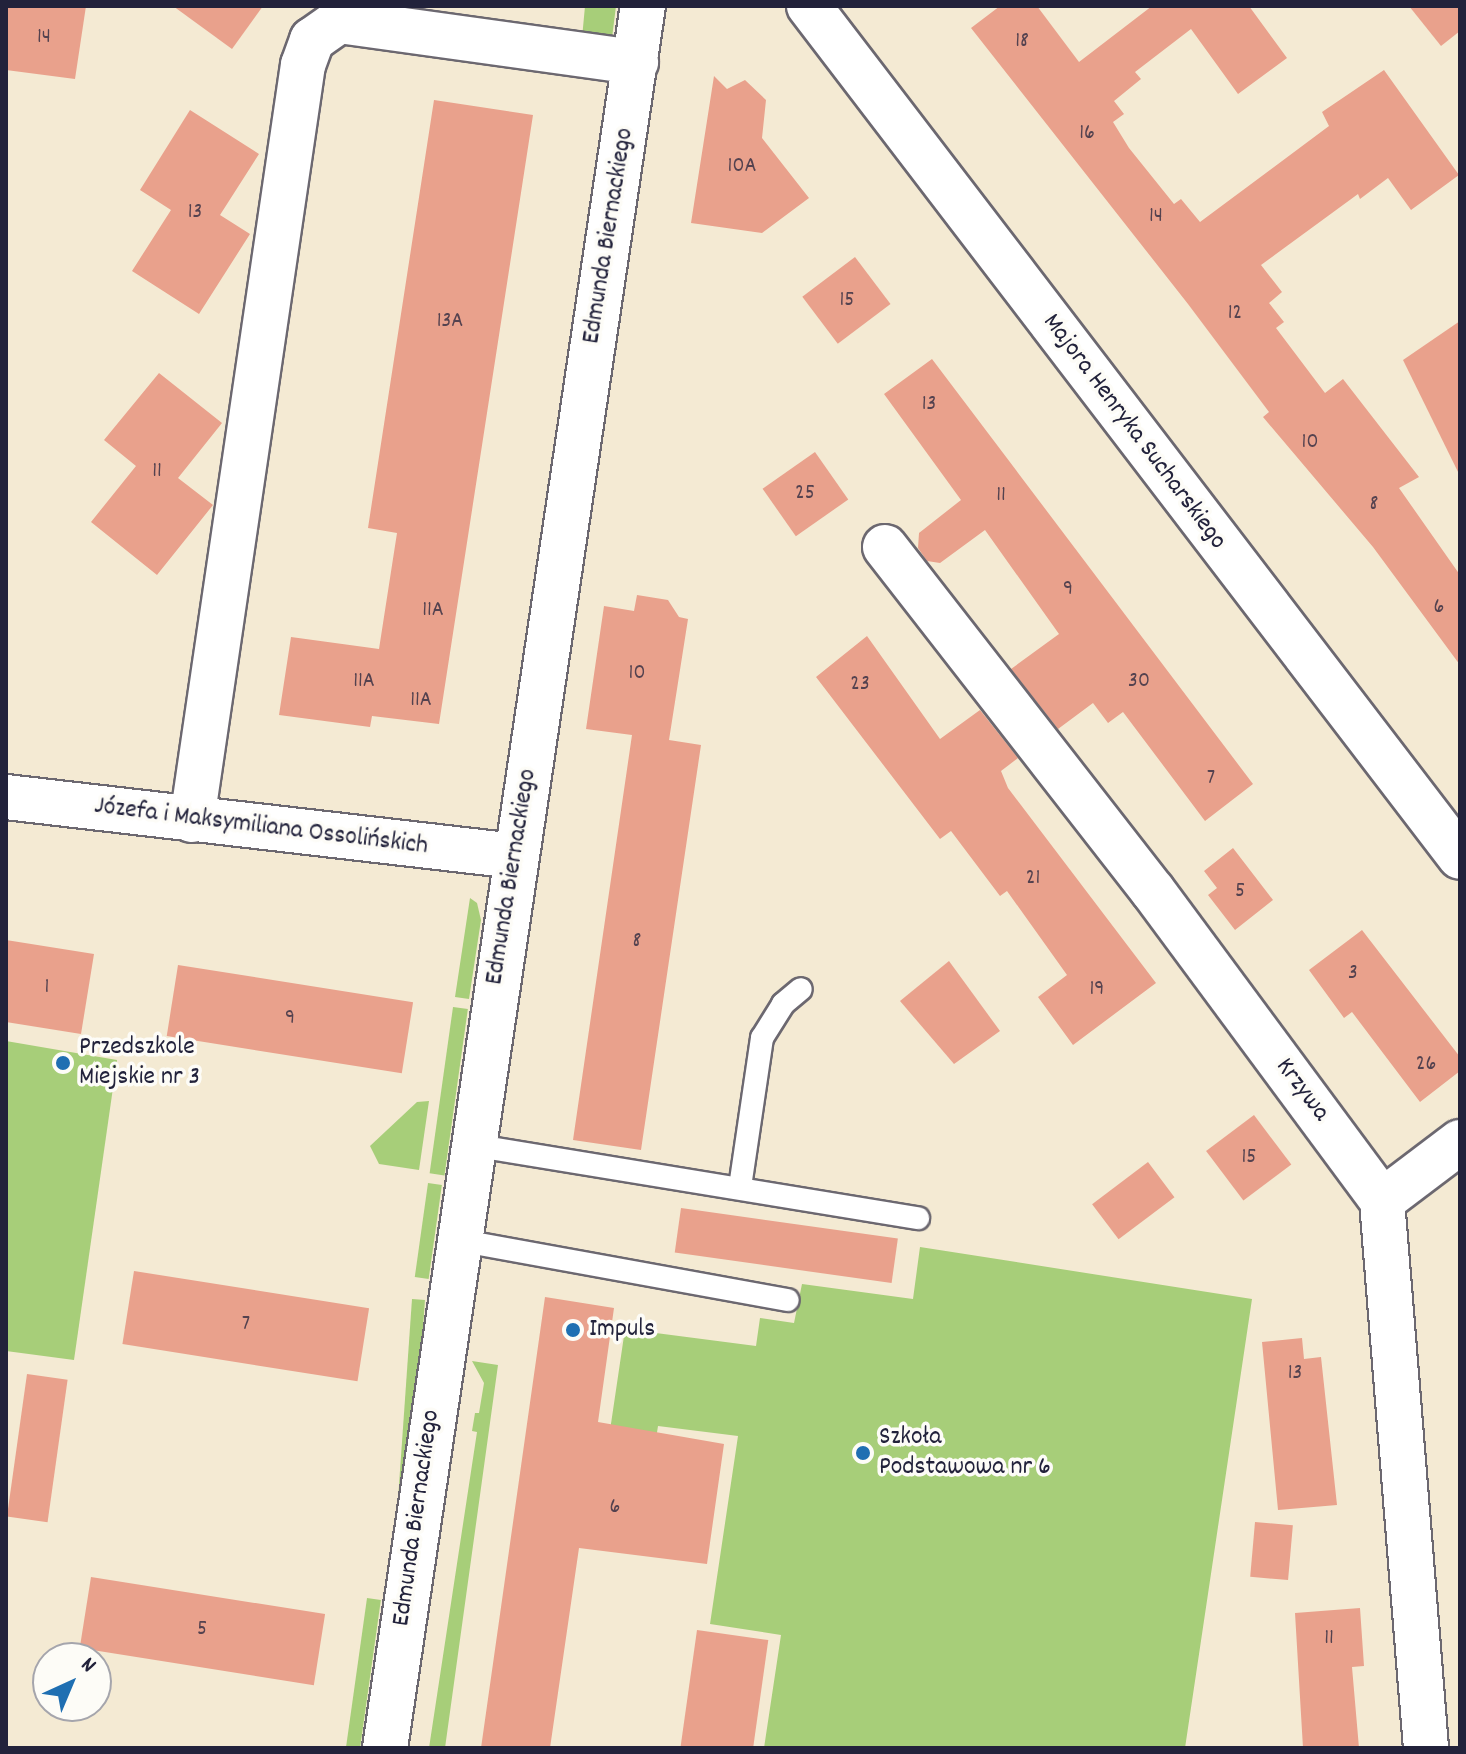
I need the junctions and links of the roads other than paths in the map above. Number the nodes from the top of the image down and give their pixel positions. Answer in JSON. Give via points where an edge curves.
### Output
{"nodes":[{"id":1,"x":643,"y":6,"type":"edge"},
{"id":2,"x":809,"y":6,"type":"edge"},
{"id":3,"x":636,"y":62,"type":"junction"},
{"id":4,"x":885,"y":547,"type":"dead end"},
{"id":5,"x":6,"y":797,"type":"edge"},
{"id":6,"x":192,"y":820,"type":"junction"},
{"id":7,"x":515,"y":856,"type":"junction"},
{"id":8,"x":1460,"y":857,"type":"edge"},
{"id":9,"x":801,"y":989,"type":"dead end"},
{"id":10,"x":1460,"y":1142,"type":"edge"},
{"id":11,"x":471,"y":1145,"type":"junction"},
{"id":12,"x":740,"y":1187,"type":"junction"},
{"id":13,"x":1382,"y":1201,"type":"junction"},
{"id":14,"x":918,"y":1218,"type":"dead end"},
{"id":15,"x":457,"y":1240,"type":"junction"},
{"id":16,"x":788,"y":1300,"type":"dead end"},
{"id":17,"x":385,"y":1748,"type":"edge"},
{"id":18,"x":1426,"y":1748,"type":"edge"}],
"edges":[{"from":1,"to":3,"type":"street","name":"Edmunda Biernackiego"},
{"from":2,"to":8,"type":"street","name":"Majora Henryka Sucharskiego"},
{"from":3,"to":6,"type":"street","via":[[339,21],[312,40],[303,65]]},
{"from":3,"to":7,"type":"street","name":"Edmunda Biernackiego"},
{"from":4,"to":13,"type":"street","name":"Krzywa","via":[[1153,891]]},
{"from":5,"to":6,"type":"street","name":"Józefa i Maksymiliana Ossolińskich"},
{"from":6,"to":7,"type":"street","name":"Józefa i Maksymiliana Ossolińskich"},
{"from":7,"to":11,"type":"street","name":"Edmunda Biernackiego"},
{"from":9,"to":12,"type":"lane","via":[[783,1004],[762,1038]]},
{"from":10,"to":13,"type":"street"},
{"from":11,"to":12,"type":"lane"},
{"from":11,"to":15,"type":"street","name":"Edmunda Biernackiego"},
{"from":12,"to":14,"type":"lane"},
{"from":13,"to":18,"type":"street"},
{"from":15,"to":16,"type":"lane"},
{"from":15,"to":17,"type":"street","name":"Edmunda Biernackiego"}]}
